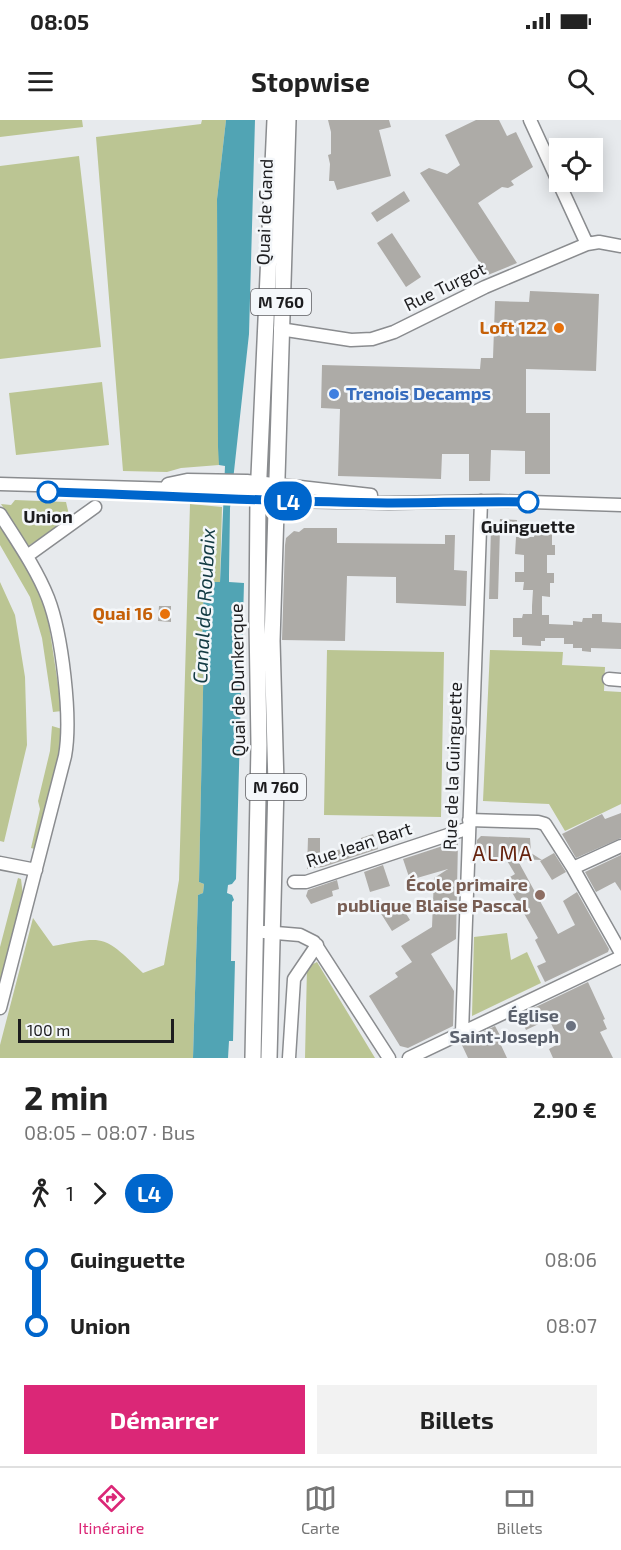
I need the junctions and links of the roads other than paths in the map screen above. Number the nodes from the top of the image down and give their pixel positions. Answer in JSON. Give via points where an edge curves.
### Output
{"nodes":[{"id":1,"x":275,"y":120,"type":"edge"},
{"id":2,"x":288,"y":120,"type":"edge"},
{"id":3,"x":530,"y":120,"type":"edge"},
{"id":4,"x":587,"y":244,"type":"junction"},
{"id":5,"x":621,"y":246,"type":"edge"},
{"id":6,"x":280,"y":329,"type":"junction"},
{"id":7,"x":0,"y":484,"type":"edge"},
{"id":8,"x":253,"y":486,"type":"junction"},
{"id":9,"x":276,"y":491,"type":"junction"},
{"id":10,"x":481,"y":501,"type":"junction"},
{"id":11,"x":621,"y":505,"type":"edge"},
{"id":12,"x":95,"y":507,"type":"dead end"},
{"id":13,"x":0,"y":514,"type":"edge"},
{"id":14,"x":27,"y":556,"type":"junction"},
{"id":15,"x":469,"y":824,"type":"junction"},
{"id":16,"x":621,"y":846,"type":"edge"},
{"id":17,"x":0,"y":863,"type":"edge"},
{"id":18,"x":573,"y":868,"type":"junction"},
{"id":19,"x":36,"y":870,"type":"junction"},
{"id":20,"x":294,"y":882,"type":"dead end"},
{"id":21,"x":256,"y":932,"type":"junction"},
{"id":22,"x":273,"y":933,"type":"junction"},
{"id":23,"x":317,"y":945,"type":"junction"},
{"id":24,"x":621,"y":955,"type":"edge"},
{"id":25,"x":0,"y":1008,"type":"edge"},
{"id":26,"x":462,"y":1032,"type":"junction"},
{"id":27,"x":253,"y":1058,"type":"edge"},
{"id":28,"x":270,"y":1058,"type":"edge"},
{"id":29,"x":289,"y":1058,"type":"edge"},
{"id":30,"x":389,"y":1058,"type":"edge"},
{"id":31,"x":409,"y":1058,"type":"edge"}],
"edges":[{"from":1,"to":8,"type":"main road","name":"Quai de Gand","number":"M 760"},
{"from":2,"to":6,"type":"main road","name":"Quai de Gand","number":"M 760"},
{"from":3,"to":4,"type":"street"},
{"from":4,"to":5,"type":"street","name":"Rue Turgot"},
{"from":4,"to":6,"type":"street","name":"Rue Turgot","via":[[372,339],[351,340]]},
{"from":6,"to":9,"type":"main road","name":"Quai de Gand","number":"M 760"},
{"from":7,"to":8,"type":"street","via":[[142,487],[187,480]]},
{"from":8,"to":9,"type":"street"},
{"from":8,"to":21,"type":"main road","name":"Quai de Dunkerque","number":"M 760","via":[[259,745]]},
{"from":9,"to":10,"type":"street","via":[[289,501]]},
{"from":9,"to":22,"type":"main road","name":"Quai de Dunkerque","number":"M 760"},
{"from":10,"to":11,"type":"street"},
{"from":10,"to":15,"type":"street","name":"Rue de la Guinguette"},
{"from":12,"to":14,"type":"street"},
{"from":13,"to":14,"type":"street"},
{"from":14,"to":19,"type":"street","via":[[54,616],[68,717],[65,756]]},
{"from":15,"to":18,"type":"street","via":[[543,823]]},
{"from":15,"to":20,"type":"street","name":"Rue Jean Bart","via":[[349,868]]},
{"from":15,"to":26,"type":"street","name":"Rue de la Guinguette"},
{"from":16,"to":18,"type":"street"},
{"from":17,"to":19,"type":"street"},
{"from":18,"to":24,"type":"street"},
{"from":19,"to":25,"type":"street"},
{"from":21,"to":22,"type":"street"},
{"from":21,"to":27,"type":"main road","name":"Quai de Dunkerque","number":"M 760"},
{"from":22,"to":23,"type":"street","via":[[303,935]]},
{"from":22,"to":28,"type":"main road","name":"Quai de Dunkerque","number":"M 760"},
{"from":23,"to":29,"type":"street","via":[[292,987]]},
{"from":23,"to":30,"type":"street"},
{"from":24,"to":26,"type":"street"},
{"from":26,"to":31,"type":"street"}]}
